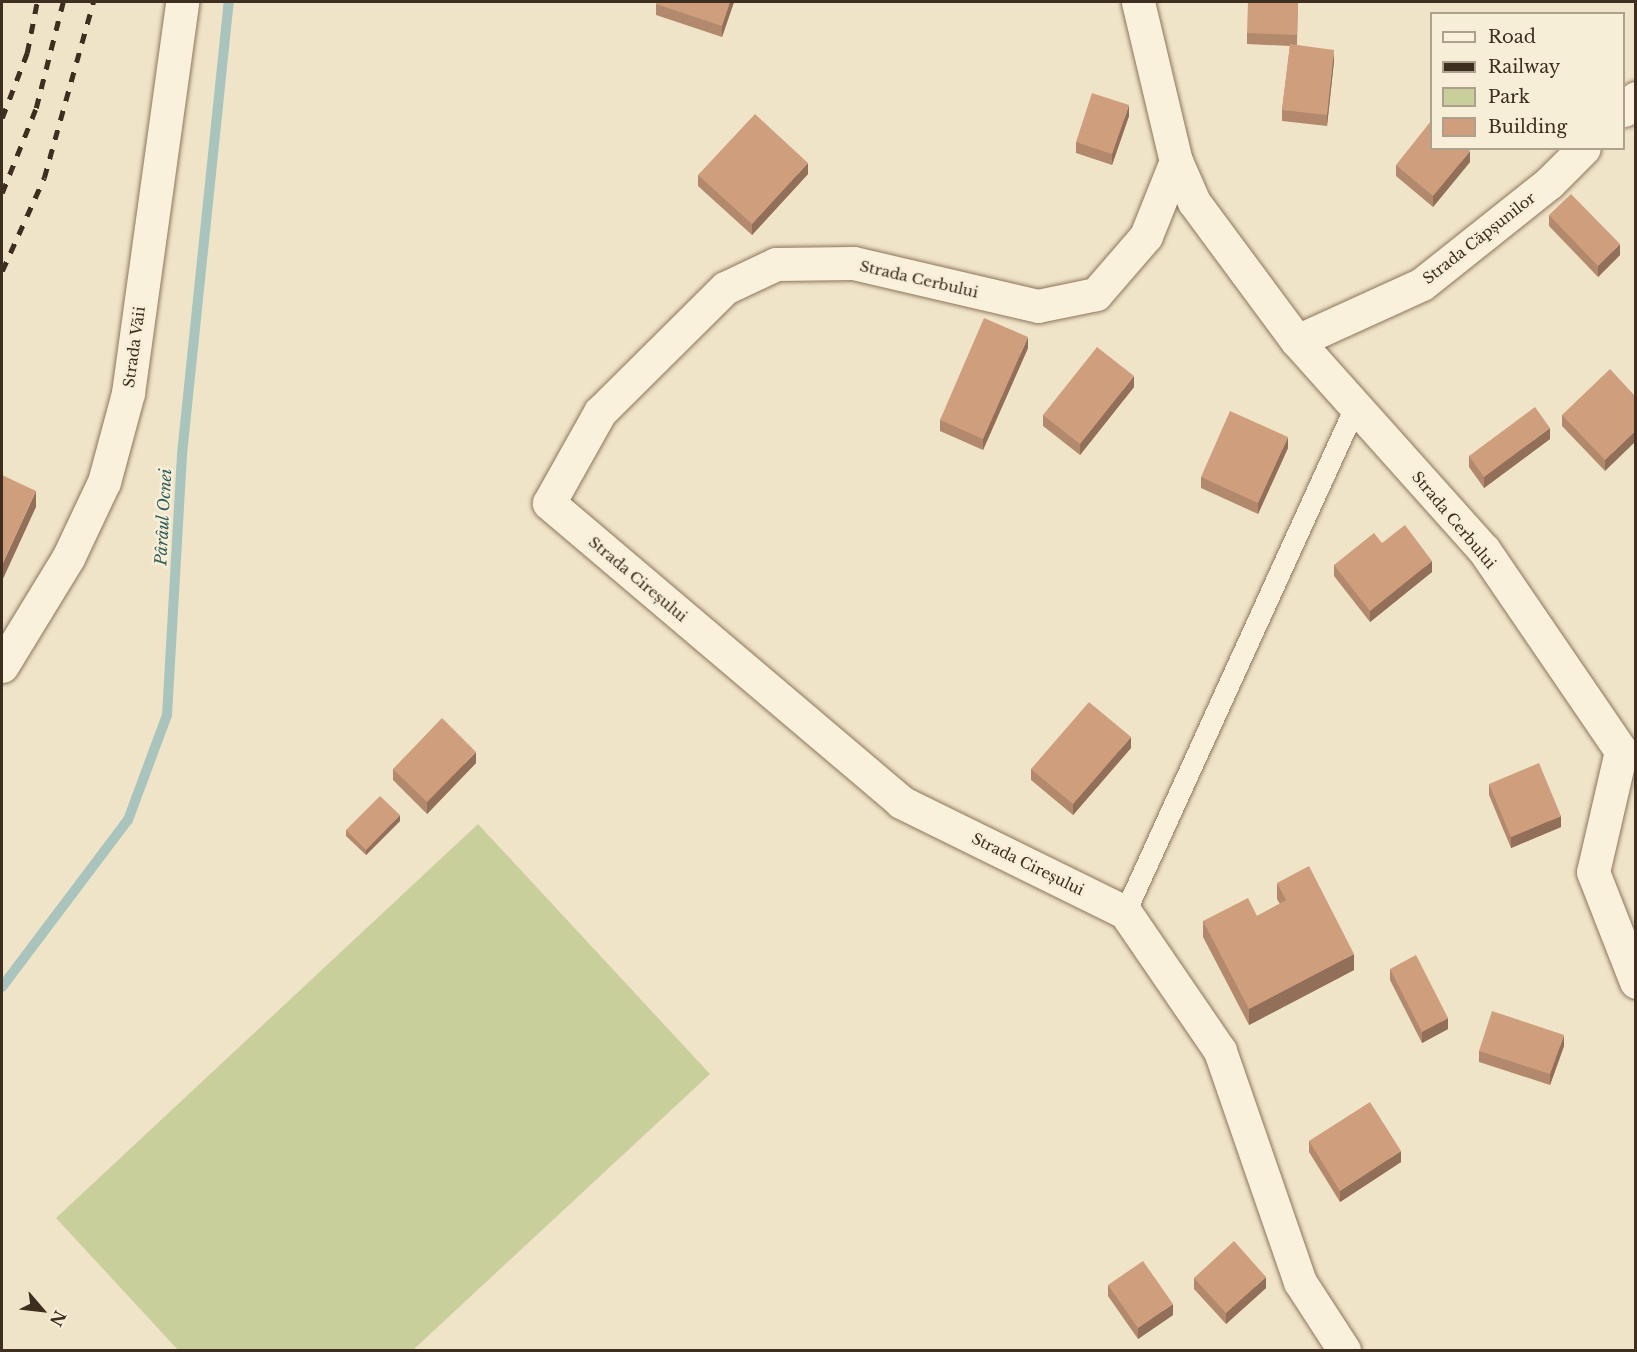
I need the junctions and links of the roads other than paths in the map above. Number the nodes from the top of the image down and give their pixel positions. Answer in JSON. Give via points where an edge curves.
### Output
{"nodes":[{"id":1,"x":182,"y":2,"type":"edge"},
{"id":2,"x":1138,"y":2,"type":"edge"},
{"id":3,"x":1582,"y":150,"type":"edge"},
{"id":4,"x":1176,"y":161,"type":"junction"},
{"id":5,"x":1297,"y":341,"type":"junction"},
{"id":6,"x":1354,"y":409,"type":"junction"},
{"id":7,"x":549,"y":503,"type":"joint"},
{"id":8,"x":2,"y":666,"type":"edge"},
{"id":9,"x":1628,"y":751,"type":"edge"},
{"id":10,"x":1125,"y":912,"type":"junction"},
{"id":11,"x":1635,"y":982,"type":"edge"},
{"id":12,"x":1344,"y":1350,"type":"edge"}],
"edges":[{"from":1,"to":8,"type":"street","name":"Strada Văii","via":[[128,393],[104,482],[68,558]]},
{"from":2,"to":4,"type":"street","name":"Strada Cerbului"},
{"from":3,"to":5,"type":"street","name":"Strada Căpșunilor","via":[[1549,183],[1422,284]]},
{"from":4,"to":5,"type":"street","name":"Strada Cerbului","via":[[1194,202]]},
{"from":4,"to":7,"type":"street","name":"Strada Cerbului","via":[[1146,236],[1096,294],[1038,306],[853,263],[776,264],[725,288],[600,412]]},
{"from":5,"to":6,"type":"street","name":"Strada Cerbului"},
{"from":6,"to":9,"type":"street","name":"Strada Cerbului","via":[[1484,550],[1556,661]]},
{"from":6,"to":10,"type":"lane"},
{"from":7,"to":10,"type":"street","name":"Strada Cireșului","via":[[901,802]]},
{"from":9,"to":11,"type":"street","name":"Strada Cerbului","via":[[1593,872]]},
{"from":10,"to":12,"type":"street","name":"Strada Cireșului","via":[[1220,1051],[1300,1282]]}]}
